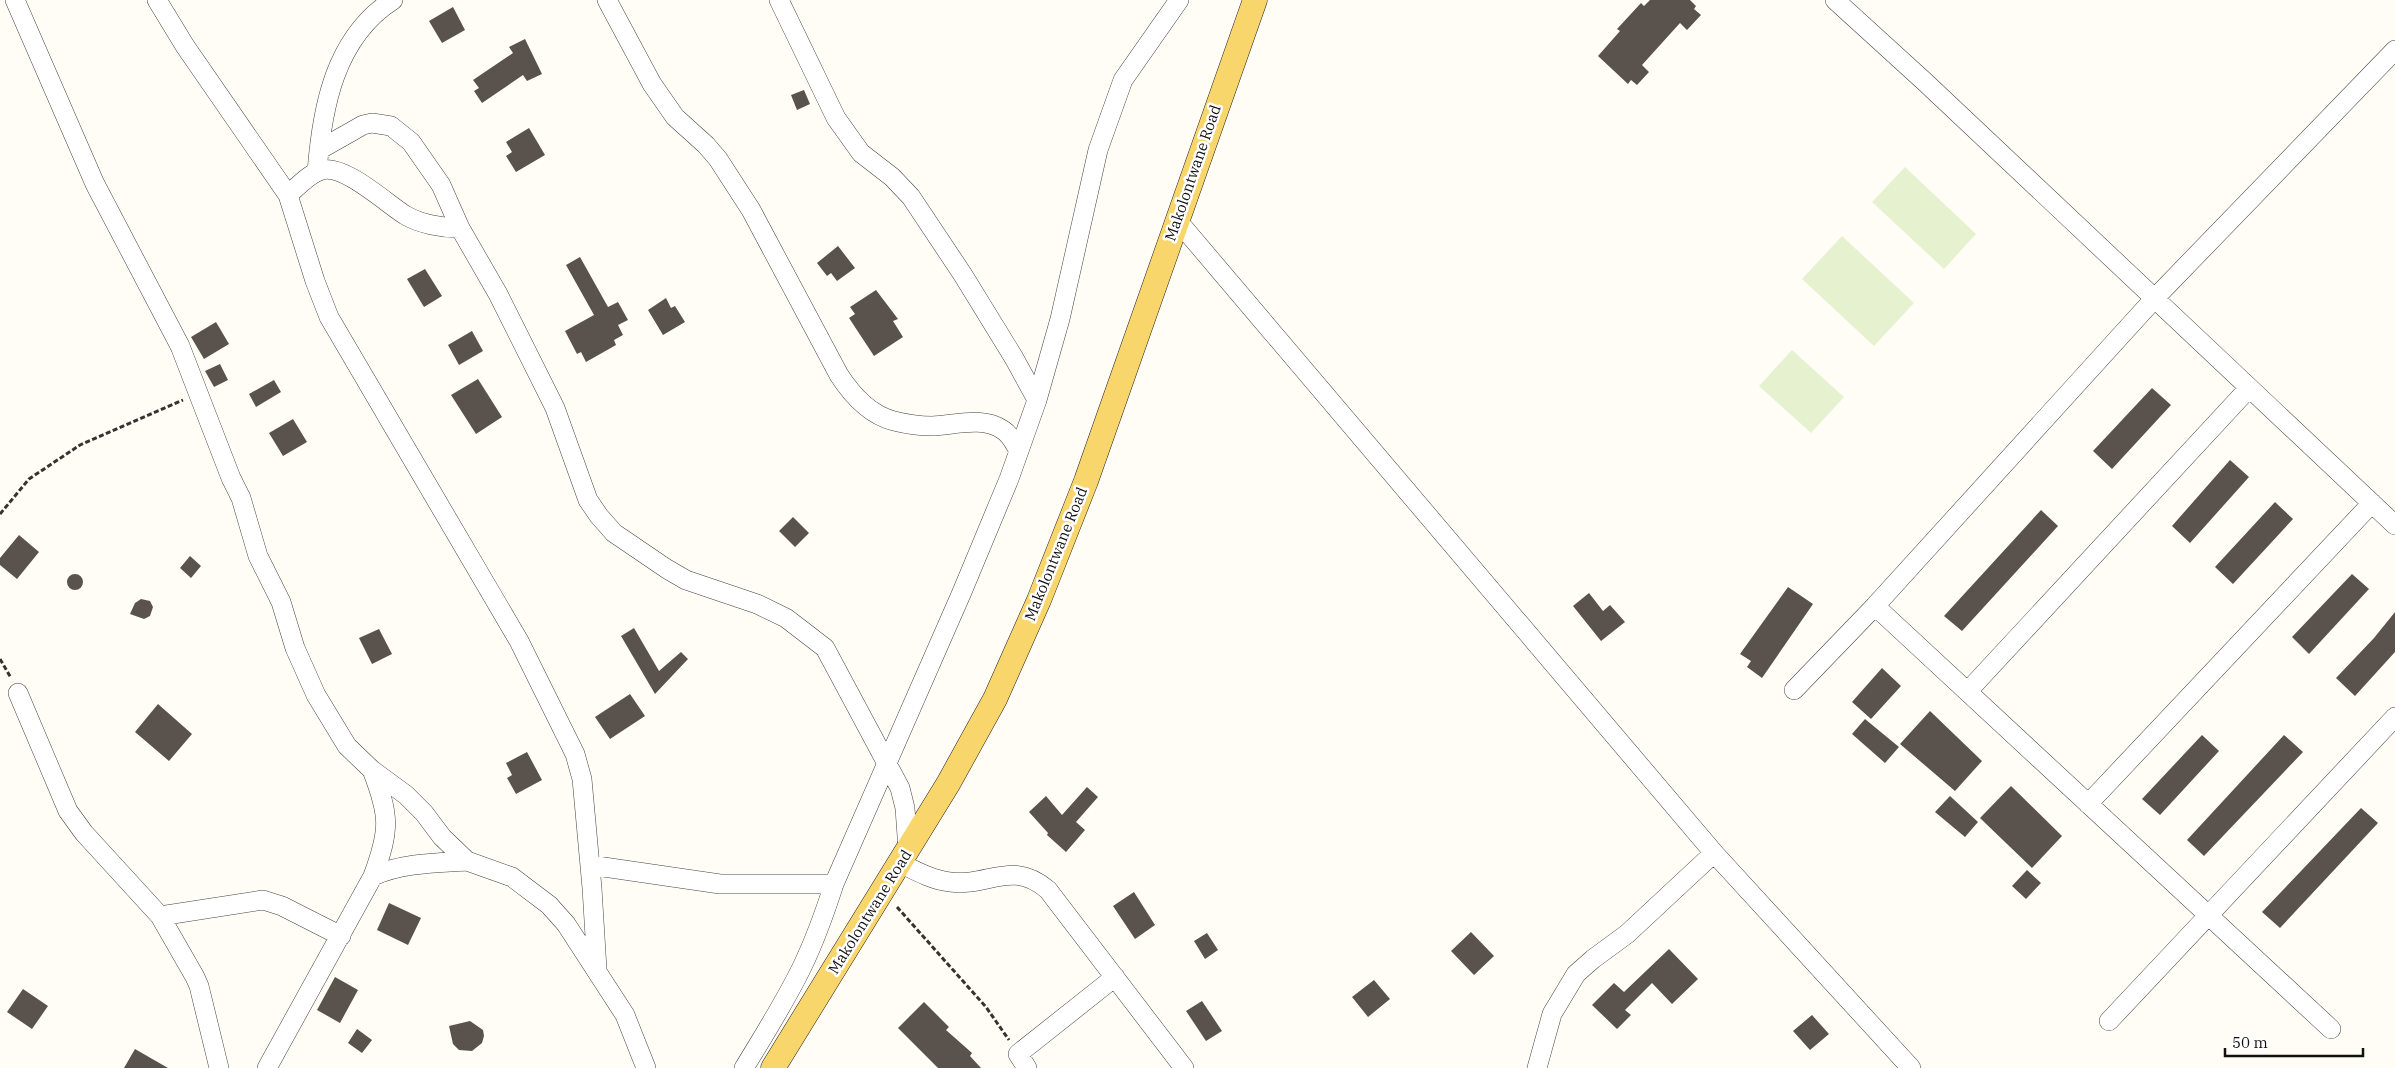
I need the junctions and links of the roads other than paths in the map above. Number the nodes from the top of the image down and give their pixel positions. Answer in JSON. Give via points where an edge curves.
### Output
{"nodes":[{"id":1,"x":15,"y":0,"type":"edge"},
{"id":2,"x":157,"y":0,"type":"edge"},
{"id":3,"x":393,"y":0,"type":"edge"},
{"id":4,"x":779,"y":0,"type":"edge"},
{"id":5,"x":1179,"y":0,"type":"edge"},
{"id":6,"x":1254,"y":0,"type":"edge"},
{"id":7,"x":1835,"y":0,"type":"edge"},
{"id":8,"x":611,"y":3,"type":"edge"},
{"id":9,"x":2395,"y":50,"type":"edge"},
{"id":10,"x":319,"y":150,"type":"junction"},
{"id":11,"x":317,"y":172,"type":"junction"},
{"id":12,"x":288,"y":195,"type":"junction"},
{"id":13,"x":1177,"y":220,"type":"junction"},
{"id":14,"x":460,"y":228,"type":"junction"},
{"id":15,"x":2154,"y":299,"type":"junction"},
{"id":16,"x":2249,"y":388,"type":"junction"},
{"id":17,"x":1037,"y":400,"type":"junction"},
{"id":18,"x":1019,"y":451,"type":"junction"},
{"id":19,"x":2372,"y":503,"type":"junction"},
{"id":20,"x":2395,"y":525,"type":"edge"},
{"id":21,"x":1875,"y":606,"type":"junction"},
{"id":22,"x":1794,"y":690,"type":"dead end"},
{"id":23,"x":1968,"y":691,"type":"junction"},
{"id":24,"x":18,"y":693,"type":"dead end"},
{"id":25,"x":2395,"y":717,"type":"edge"},
{"id":26,"x":887,"y":761,"type":"junction"},
{"id":27,"x":372,"y":770,"type":"junction"},
{"id":28,"x":2088,"y":804,"type":"junction"},
{"id":29,"x":1714,"y":853,"type":"junction"},
{"id":30,"x":904,"y":857,"type":"junction"},
{"id":31,"x":467,"y":861,"type":"junction"},
{"id":32,"x":590,"y":865,"type":"junction"},
{"id":33,"x":373,"y":876,"type":"junction"},
{"id":34,"x":834,"y":884,"type":"junction"},
{"id":35,"x":2210,"y":914,"type":"junction"},
{"id":36,"x":160,"y":916,"type":"junction"},
{"id":37,"x":341,"y":936,"type":"junction"},
{"id":38,"x":597,"y":970,"type":"junction"},
{"id":39,"x":1115,"y":977,"type":"junction"},
{"id":40,"x":2109,"y":1021,"type":"dead end"},
{"id":41,"x":2331,"y":1029,"type":"dead end"},
{"id":42,"x":1023,"y":1061,"type":"edge"},
{"id":43,"x":219,"y":1068,"type":"edge"},
{"id":44,"x":267,"y":1068,"type":"edge"},
{"id":45,"x":646,"y":1068,"type":"edge"},
{"id":46,"x":744,"y":1068,"type":"edge"},
{"id":47,"x":773,"y":1068,"type":"edge"},
{"id":48,"x":1184,"y":1068,"type":"edge"},
{"id":49,"x":1537,"y":1068,"type":"edge"},
{"id":50,"x":1911,"y":1068,"type":"edge"}],
"edges":[{"from":1,"to":27,"type":"street","via":[[95,184],[180,346],[241,498],[258,556],[281,602],[295,648],[316,694],[347,746]]},
{"from":2,"to":12,"type":"street"},
{"from":3,"to":10,"type":"street","via":[[362,25],[344,54],[328,98]]},
{"from":4,"to":17,"type":"street","via":[[836,118],[862,153],[911,197],[963,275]]},
{"from":5,"to":17,"type":"street","via":[[1123,80],[1098,150],[1060,319]]},
{"from":6,"to":13,"type":"main road","name":"Makolontwane Road"},
{"from":7,"to":15,"type":"street"},
{"from":8,"to":18,"type":"street","via":[[675,117],[706,144],[752,210],[849,390],[877,414],[893,421],[931,426],[982,422],[994,425],[1009,435]]},
{"from":9,"to":15,"type":"street"},
{"from":10,"to":11,"type":"street"},
{"from":10,"to":14,"type":"street","via":[[363,126],[372,123],[391,126],[411,142],[442,185]]},
{"from":11,"to":12,"type":"street"},
{"from":11,"to":14,"type":"street","via":[[324,169],[338,171],[406,215],[441,227]]},
{"from":12,"to":32,"type":"street","via":[[329,317],[519,641],[575,754],[582,779]]},
{"from":13,"to":29,"type":"street"},
{"from":13,"to":30,"type":"main road","name":"Makolontwane Road","via":[[1086,481],[1039,600],[994,699]]},
{"from":14,"to":26,"type":"street","via":[[498,294],[555,408],[588,500],[599,516],[614,533],[686,580],[757,604],[786,618],[825,648]]},
{"from":15,"to":16,"type":"street"},
{"from":15,"to":21,"type":"street"},
{"from":16,"to":19,"type":"street"},
{"from":16,"to":23,"type":"street"},
{"from":17,"to":18,"type":"street"},
{"from":18,"to":26,"type":"street","via":[[962,592]]},
{"from":19,"to":20,"type":"street"},
{"from":19,"to":28,"type":"street"},
{"from":21,"to":22,"type":"street"},
{"from":21,"to":23,"type":"street"},
{"from":23,"to":28,"type":"street"},
{"from":24,"to":36,"type":"street","via":[[68,811]]},
{"from":25,"to":35,"type":"street"},
{"from":26,"to":30,"type":"street","via":[[905,808]]},
{"from":26,"to":34,"type":"street"},
{"from":27,"to":31,"type":"street","via":[[406,795]]},
{"from":27,"to":33,"type":"street","via":[[384,799],[387,818],[385,841]]},
{"from":28,"to":35,"type":"street"},
{"from":29,"to":49,"type":"street","via":[[1627,934],[1576,974],[1552,1014]]},
{"from":29,"to":50,"type":"street"},
{"from":30,"to":39,"type":"street","via":[[932,878],[951,882],[1023,874],[1036,880],[1048,890]]},
{"from":30,"to":47,"type":"main road","name":"Makolontwane Road"},
{"from":31,"to":33,"type":"street","via":[[404,866]]},
{"from":31,"to":38,"type":"street","via":[[512,877],[530,889],[566,924]]},
{"from":32,"to":34,"type":"street","via":[[720,884]]},
{"from":32,"to":38,"type":"street"},
{"from":33,"to":37,"type":"street"},
{"from":34,"to":46,"type":"street","via":[[802,967]]},
{"from":35,"to":40,"type":"street"},
{"from":35,"to":41,"type":"street"},
{"from":36,"to":37,"type":"street","via":[[263,900],[282,906]]},
{"from":36,"to":43,"type":"street","via":[[199,986]]},
{"from":37,"to":44,"type":"street"},
{"from":38,"to":45,"type":"street","via":[[625,1015]]},
{"from":39,"to":42,"type":"street"},
{"from":39,"to":48,"type":"street"}]}
